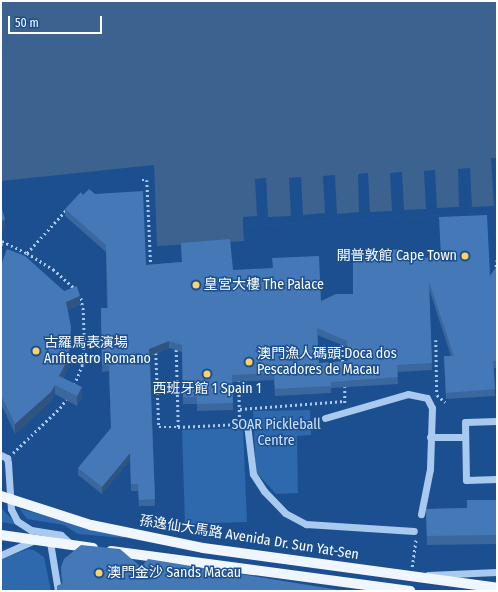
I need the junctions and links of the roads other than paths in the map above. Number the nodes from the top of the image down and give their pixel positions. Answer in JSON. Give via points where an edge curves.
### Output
{"nodes":[{"id":1,"x":325,"y":418,"type":"dead end"},
{"id":2,"x":497,"y":421,"type":"edge"},
{"id":3,"x":244,"y":424,"type":"road end"},
{"id":4,"x":430,"y":437,"type":"junction"},
{"id":5,"x":465,"y":437,"type":"junction"},
{"id":6,"x":4,"y":457,"type":"edge"},
{"id":7,"x":497,"y":479,"type":"edge"},
{"id":8,"x":4,"y":498,"type":"edge"},
{"id":9,"x":421,"y":514,"type":"dead end"},
{"id":10,"x":416,"y":534,"type":"road end"},
{"id":11,"x":1,"y":535,"type":"edge"},
{"id":12,"x":24,"y":538,"type":"junction"},
{"id":13,"x":35,"y":540,"type":"junction"},
{"id":14,"x":50,"y":542,"type":"junction"},
{"id":15,"x":1,"y":543,"type":"edge"},
{"id":16,"x":72,"y":545,"type":"junction"},
{"id":17,"x":1,"y":555,"type":"edge"},
{"id":18,"x":497,"y":572,"type":"edge"},
{"id":19,"x":410,"y":576,"type":"junction"},
{"id":20,"x":497,"y":588,"type":"edge"},
{"id":21,"x":58,"y":591,"type":"edge"},
{"id":22,"x":410,"y":591,"type":"edge"}],
"edges":[{"from":1,"to":4,"type":"street","via":[[408,394],[426,398],[432,408]]},
{"from":2,"to":5,"type":"street","via":[[464,422]]},
{"from":3,"to":10,"type":"street","via":[[253,474],[264,491],[285,513],[306,524]]},
{"from":4,"to":5,"type":"street"},
{"from":4,"to":9,"type":"street","via":[[430,468]]},
{"from":5,"to":7,"type":"street","via":[[466,480]]},
{"from":6,"to":8,"type":"street","via":[[11,482]]},
{"from":8,"to":16,"type":"street","via":[[21,524],[31,530],[61,535]]},
{"from":8,"to":19,"type":"main road","name":"孫逸仙大馬路 Avenida Dr. Sun Yat-Sen","via":[[71,520],[203,548]]},
{"from":11,"to":12,"type":"main road","name":"孫逸仙大馬路 Avenida Dr. Sun Yat-Sen"},
{"from":12,"to":13,"type":"main road","name":"孫逸仙大馬路 Avenida Dr. Sun Yat-Sen"},
{"from":12,"to":15,"type":"main road"},
{"from":13,"to":14,"type":"main road","name":"孫逸仙大馬路 Avenida Dr. Sun Yat-Sen"},
{"from":13,"to":17,"type":"street"},
{"from":14,"to":16,"type":"main road","name":"孫逸仙大馬路 Avenida Dr. Sun Yat-Sen"},
{"from":14,"to":21,"type":"street"},
{"from":16,"to":22,"type":"main road","name":"孫逸仙大馬路 Avenida Dr. Sun Yat-Sen"},
{"from":18,"to":19,"type":"street"},
{"from":19,"to":20,"type":"main road","name":"孫逸仙大馬路 Avenida Dr. Sun Yat-Sen"}]}
